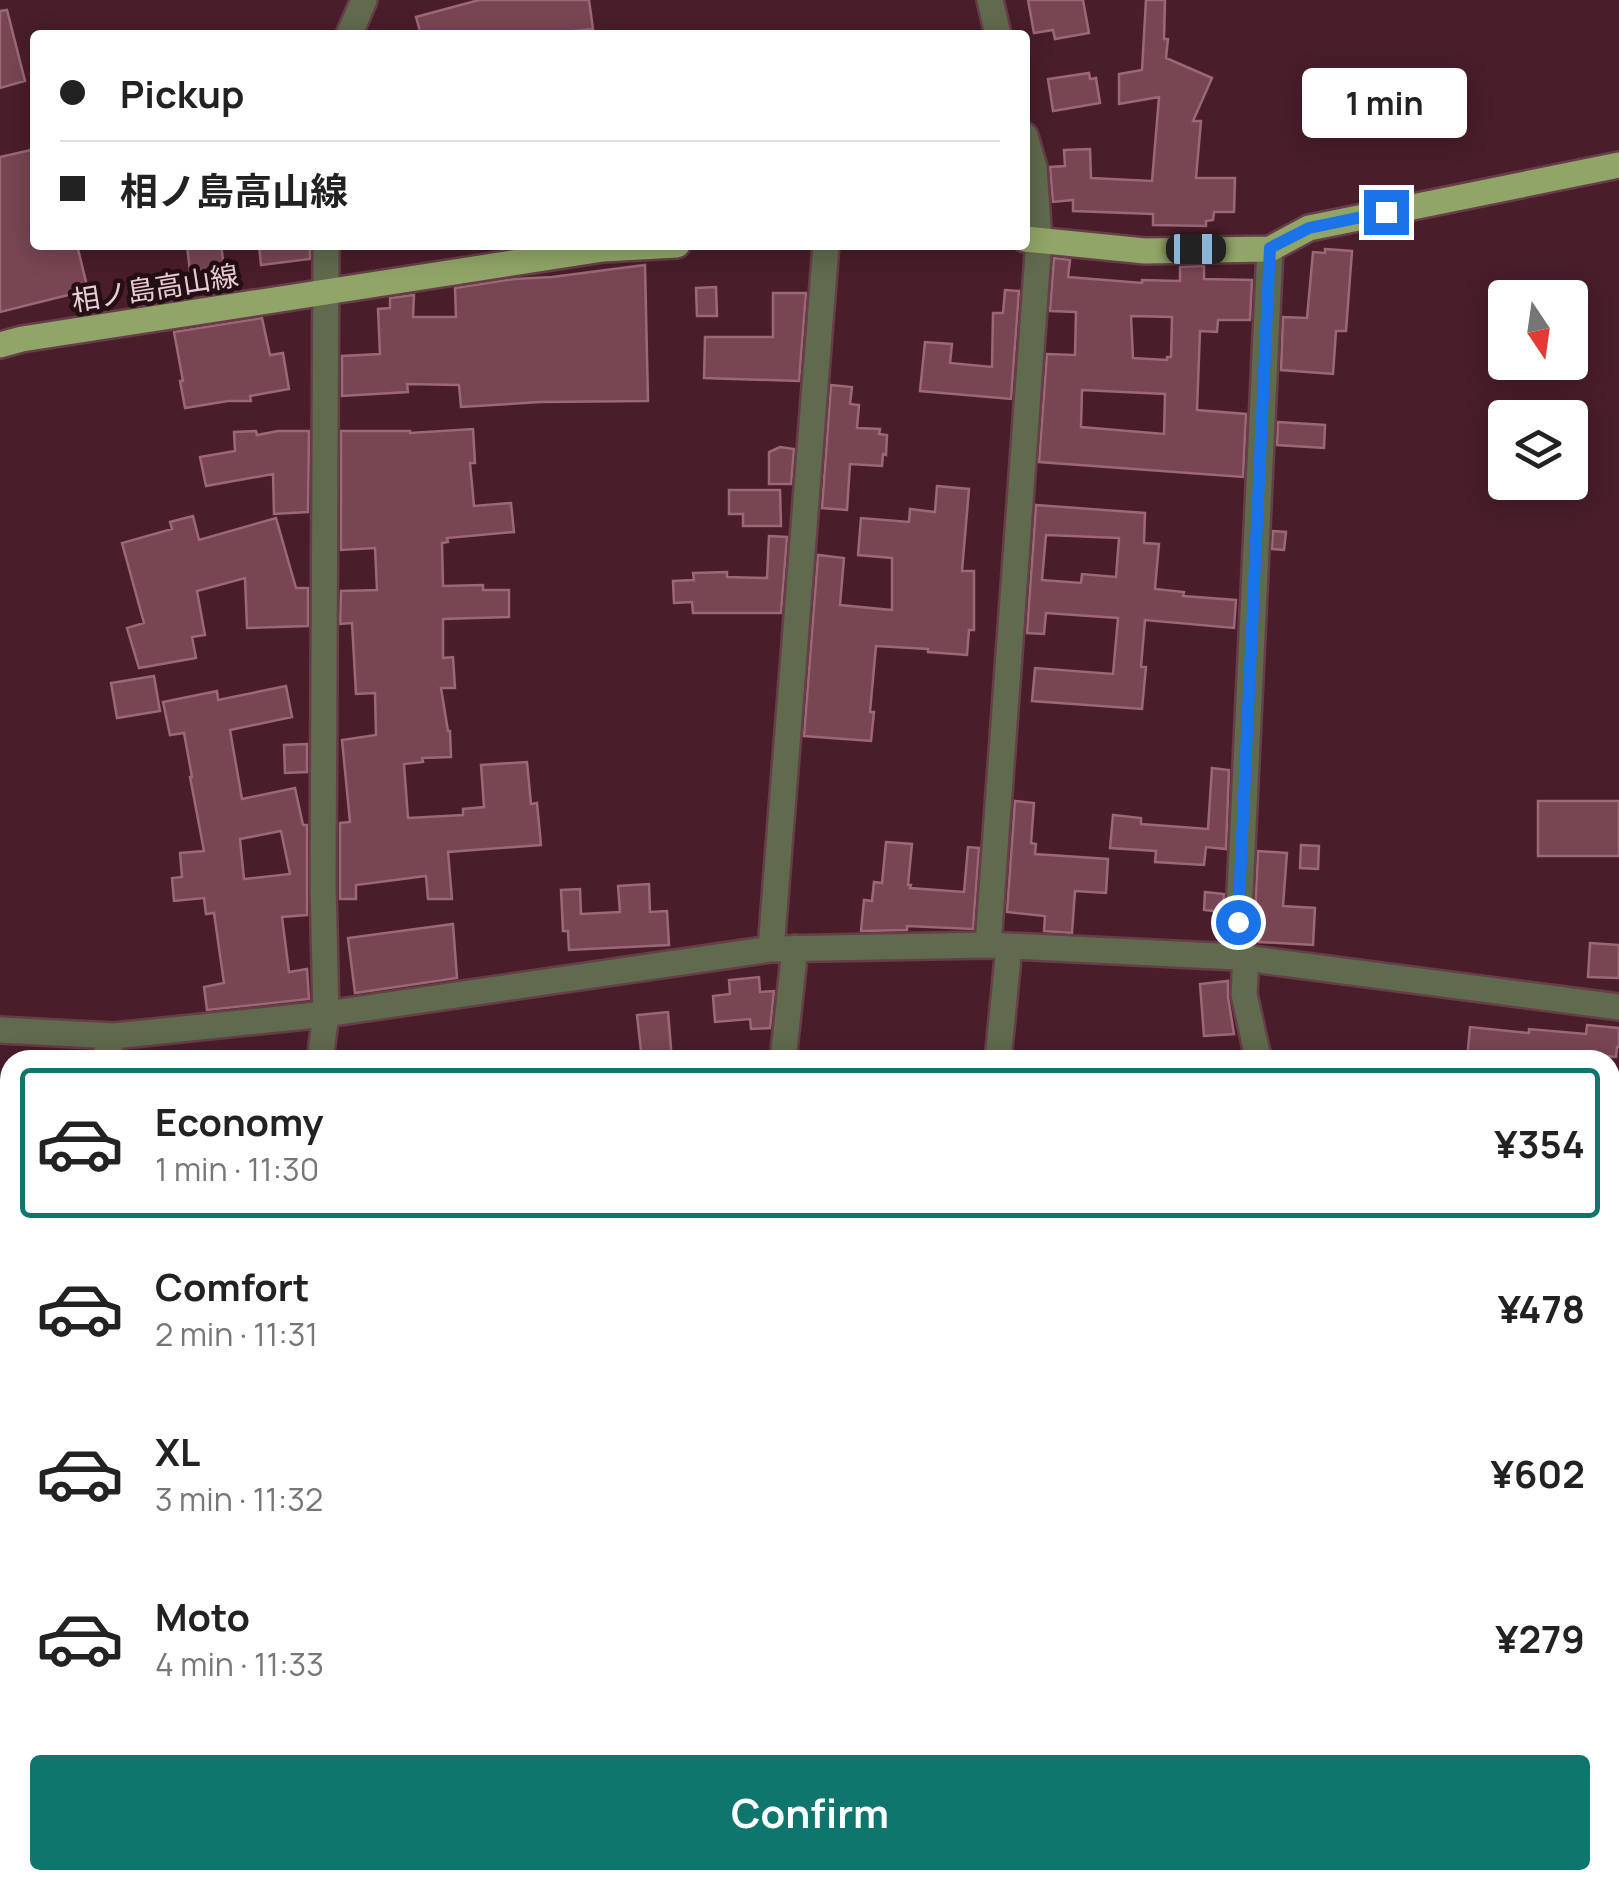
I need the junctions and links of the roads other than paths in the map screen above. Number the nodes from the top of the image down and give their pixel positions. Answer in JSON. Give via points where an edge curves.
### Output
{"nodes":[{"id":1,"x":364,"y":0,"type":"edge"},
{"id":2,"x":990,"y":0,"type":"edge"},
{"id":3,"x":351,"y":30,"type":"edge"},
{"id":4,"x":997,"y":30,"type":"edge"},
{"id":5,"x":1030,"y":153,"type":"edge"},
{"id":6,"x":1619,"y":166,"type":"edge"},
{"id":7,"x":1032,"y":239,"type":"edge"},
{"id":8,"x":1270,"y":248,"type":"junction"},
{"id":9,"x":326,"y":250,"type":"edge"},
{"id":10,"x":597,"y":250,"type":"edge"},
{"id":11,"x":826,"y":250,"type":"edge"},
{"id":12,"x":326,"y":292,"type":"junction"},
{"id":13,"x":0,"y":345,"type":"edge"},
{"id":14,"x":998,"y":946,"type":"junction"},
{"id":15,"x":783,"y":949,"type":"junction"},
{"id":16,"x":1242,"y":957,"type":"junction"},
{"id":17,"x":1619,"y":1007,"type":"edge"},
{"id":18,"x":326,"y":1014,"type":"junction"},
{"id":19,"x":0,"y":1030,"type":"edge"},
{"id":20,"x":114,"y":1036,"type":"junction"},
{"id":21,"x":108,"y":1050,"type":"edge"},
{"id":22,"x":321,"y":1050,"type":"edge"},
{"id":23,"x":783,"y":1050,"type":"edge"},
{"id":24,"x":998,"y":1050,"type":"edge"},
{"id":25,"x":1256,"y":1050,"type":"edge"}],
"edges":[{"from":1,"to":3,"type":"street"},
{"from":2,"to":4,"type":"street"},
{"from":5,"to":7,"type":"street"},
{"from":6,"to":8,"type":"main road","via":[[1309,228]]},
{"from":7,"to":8,"type":"main road","via":[[1145,251]]},
{"from":7,"to":14,"type":"street"},
{"from":8,"to":16,"type":"street"},
{"from":9,"to":12,"type":"street"},
{"from":10,"to":12,"type":"main road","name":"相ノ島高山線"},
{"from":11,"to":15,"type":"street"},
{"from":12,"to":13,"type":"main road","name":"相ノ島高山線"},
{"from":12,"to":18,"type":"street"},
{"from":14,"to":15,"type":"street"},
{"from":14,"to":16,"type":"street"},
{"from":14,"to":24,"type":"street"},
{"from":15,"to":18,"type":"street"},
{"from":15,"to":23,"type":"street"},
{"from":16,"to":17,"type":"street"},
{"from":16,"to":25,"type":"street"},
{"from":18,"to":20,"type":"street"},
{"from":18,"to":22,"type":"street"},
{"from":19,"to":20,"type":"street"},
{"from":20,"to":21,"type":"street"}]}
